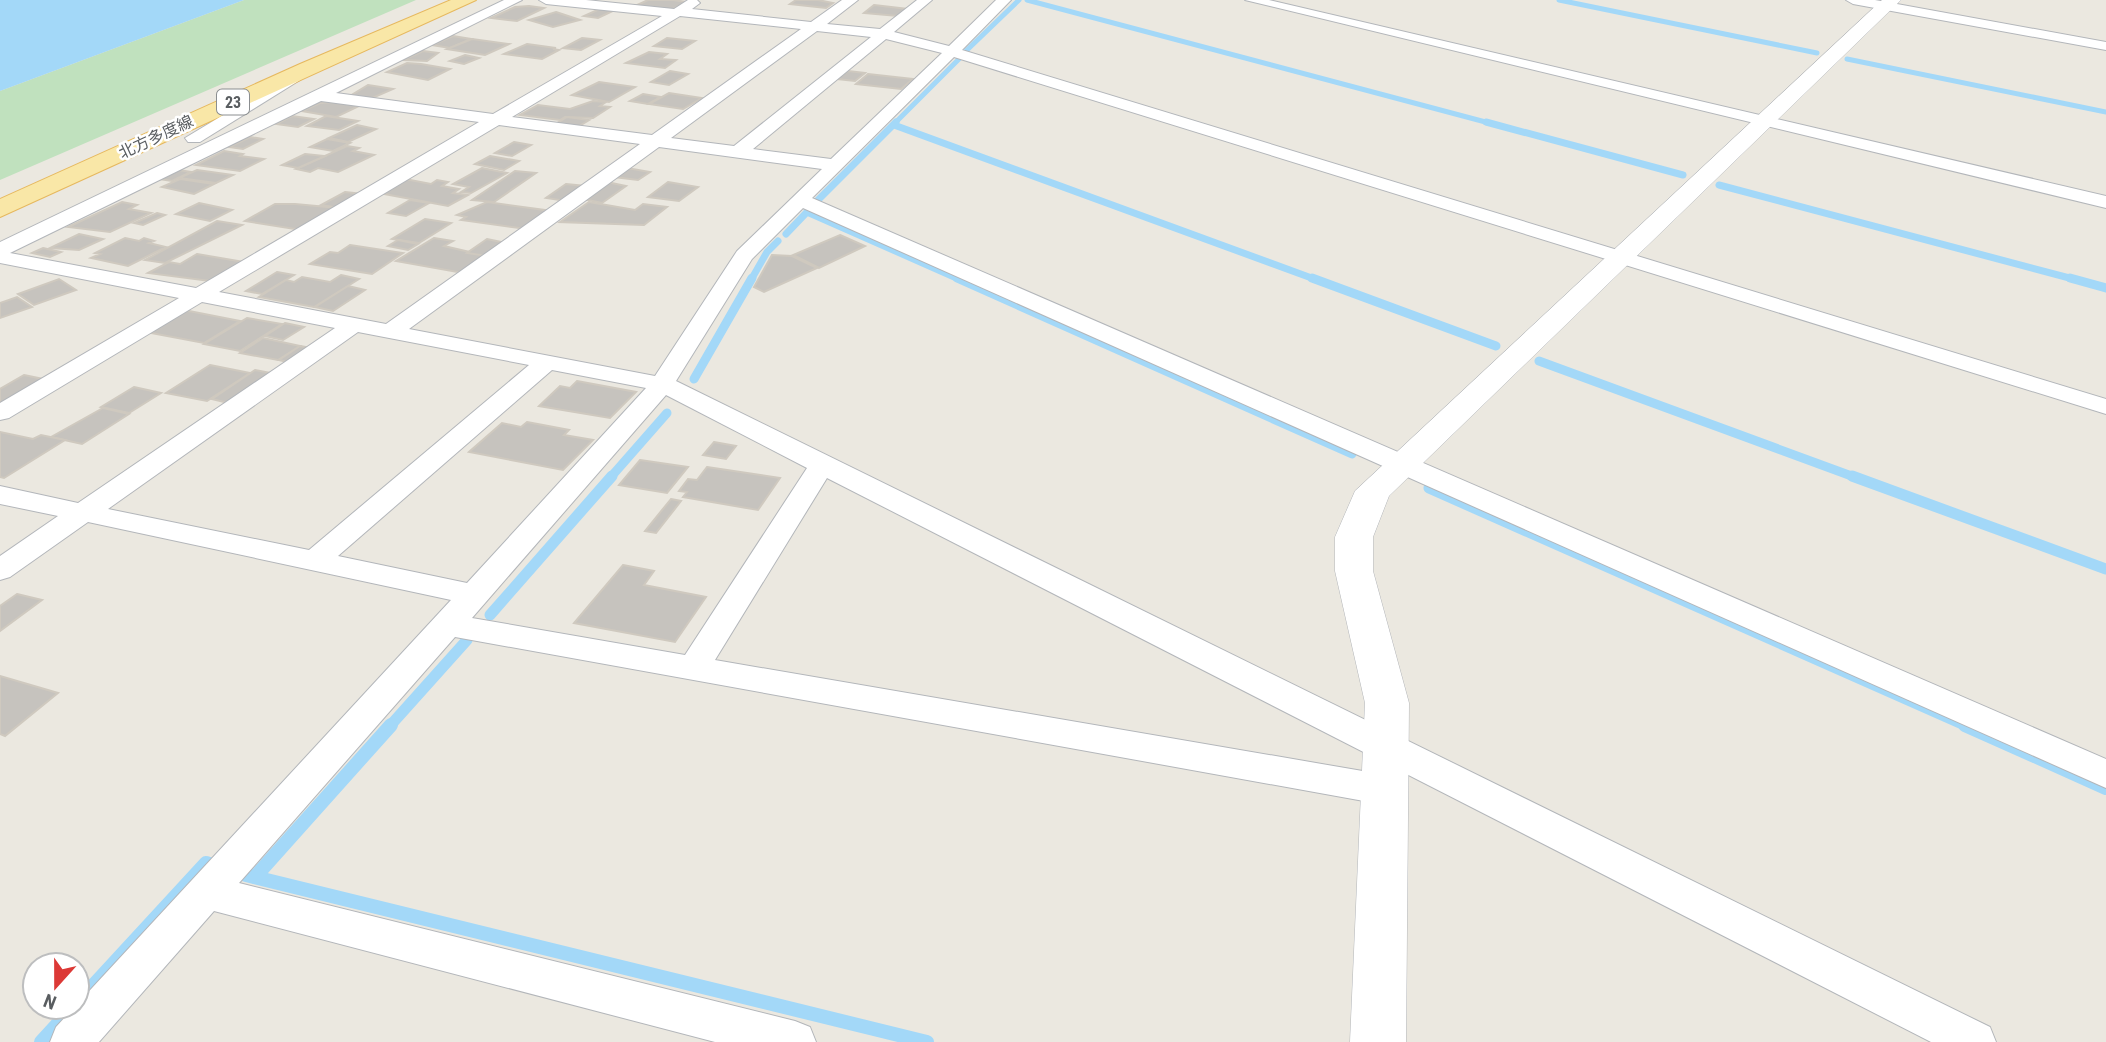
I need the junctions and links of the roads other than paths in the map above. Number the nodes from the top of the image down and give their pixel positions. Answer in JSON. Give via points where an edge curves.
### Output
{"nodes":[{"id":1,"x":467,"y":0,"type":"edge"},
{"id":2,"x":515,"y":0,"type":"edge"},
{"id":3,"x":546,"y":0,"type":"edge"},
{"id":4,"x":697,"y":0,"type":"edge"},
{"id":5,"x":850,"y":0,"type":"edge"},
{"id":6,"x":925,"y":0,"type":"edge"},
{"id":7,"x":1004,"y":0,"type":"edge"},
{"id":8,"x":1252,"y":0,"type":"edge"},
{"id":9,"x":1853,"y":0,"type":"edge"},
{"id":10,"x":1889,"y":3,"type":"edge"},
{"id":11,"x":676,"y":13,"type":"junction"},
{"id":12,"x":814,"y":27,"type":"junction"},
{"id":13,"x":884,"y":34,"type":"junction"},
{"id":14,"x":2106,"y":46,"type":"edge"},
{"id":15,"x":951,"y":51,"type":"junction"},
{"id":16,"x":307,"y":68,"type":"junction"},
{"id":17,"x":321,"y":96,"type":"junction"},
{"id":18,"x":494,"y":120,"type":"junction"},
{"id":19,"x":1764,"y":121,"type":"junction"},
{"id":20,"x":655,"y":141,"type":"junction"},
{"id":21,"x":737,"y":153,"type":"junction"},
{"id":22,"x":833,"y":165,"type":"junction"},
{"id":23,"x":797,"y":200,"type":"junction"},
{"id":24,"x":2106,"y":202,"type":"edge"},
{"id":25,"x":0,"y":209,"type":"edge"},
{"id":26,"x":0,"y":249,"type":"edge"},
{"id":27,"x":0,"y":257,"type":"edge"},
{"id":28,"x":1619,"y":257,"type":"junction"},
{"id":29,"x":198,"y":295,"type":"junction"},
{"id":30,"x":354,"y":325,"type":"junction"},
{"id":31,"x":390,"y":332,"type":"junction"},
{"id":32,"x":547,"y":362,"type":"junction"},
{"id":33,"x":662,"y":384,"type":"junction"},
{"id":34,"x":2106,"y":407,"type":"edge"},
{"id":35,"x":0,"y":413,"type":"edge"},
{"id":36,"x":823,"y":464,"type":"junction"},
{"id":37,"x":1399,"y":464,"type":"junction"},
{"id":38,"x":0,"y":495,"type":"edge"},
{"id":39,"x":82,"y":513,"type":"junction"},
{"id":40,"x":316,"y":561,"type":"junction"},
{"id":41,"x":0,"y":570,"type":"edge"},
{"id":42,"x":475,"y":595,"type":"junction"},
{"id":43,"x":448,"y":625,"type":"junction"},
{"id":44,"x":694,"y":667,"type":"junction"},
{"id":45,"x":1387,"y":769,"type":"junction"},
{"id":46,"x":2106,"y":774,"type":"edge"},
{"id":47,"x":206,"y":892,"type":"junction"},
{"id":48,"x":71,"y":1042,"type":"edge"},
{"id":49,"x":795,"y":1042,"type":"edge"},
{"id":50,"x":1378,"y":1042,"type":"edge"},
{"id":51,"x":1975,"y":1042,"type":"edge"}],
"edges":[{"from":1,"to":16,"type":"main road","name":"北方多度線","number":"23"},
{"from":2,"to":17,"type":"street"},
{"from":3,"to":11,"type":"street"},
{"from":4,"to":11,"type":"street"},
{"from":5,"to":12,"type":"street"},
{"from":6,"to":13,"type":"street"},
{"from":7,"to":15,"type":"street"},
{"from":8,"to":19,"type":"street"},
{"from":9,"to":10,"type":"street"},
{"from":10,"to":14,"type":"street"},
{"from":10,"to":19,"type":"street"},
{"from":11,"to":12,"type":"street"},
{"from":11,"to":18,"type":"street"},
{"from":12,"to":13,"type":"street"},
{"from":12,"to":20,"type":"street"},
{"from":13,"to":15,"type":"street"},
{"from":13,"to":21,"type":"street"},
{"from":15,"to":22,"type":"street"},
{"from":15,"to":28,"type":"street"},
{"from":16,"to":25,"type":"main road","name":"北方多度線","number":"23"},
{"from":16,"to":26,"type":"street","via":[[157,161]]},
{"from":17,"to":18,"type":"street"},
{"from":17,"to":26,"type":"street"},
{"from":18,"to":20,"type":"street"},
{"from":18,"to":29,"type":"street"},
{"from":19,"to":24,"type":"street"},
{"from":19,"to":28,"type":"street"},
{"from":20,"to":21,"type":"street"},
{"from":20,"to":31,"type":"street"},
{"from":21,"to":22,"type":"street"},
{"from":22,"to":23,"type":"street"},
{"from":23,"to":33,"type":"street","via":[[744,255]]},
{"from":23,"to":37,"type":"street"},
{"from":27,"to":29,"type":"street"},
{"from":28,"to":34,"type":"street"},
{"from":28,"to":37,"type":"street"},
{"from":29,"to":30,"type":"street"},
{"from":29,"to":35,"type":"street"},
{"from":30,"to":31,"type":"street"},
{"from":30,"to":39,"type":"street"},
{"from":31,"to":32,"type":"street"},
{"from":32,"to":33,"type":"street"},
{"from":32,"to":40,"type":"street"},
{"from":33,"to":36,"type":"street"},
{"from":33,"to":42,"type":"street"},
{"from":36,"to":44,"type":"street"},
{"from":36,"to":45,"type":"street"},
{"from":37,"to":45,"type":"street","via":[[1373,491],[1354,537],[1354,571],[1387,703]]},
{"from":37,"to":46,"type":"street"},
{"from":38,"to":39,"type":"street"},
{"from":39,"to":40,"type":"street"},
{"from":39,"to":41,"type":"street"},
{"from":40,"to":42,"type":"street"},
{"from":42,"to":43,"type":"street"},
{"from":43,"to":44,"type":"street"},
{"from":43,"to":47,"type":"street"},
{"from":44,"to":45,"type":"street"},
{"from":45,"to":50,"type":"street"},
{"from":45,"to":51,"type":"street"},
{"from":47,"to":48,"type":"street"},
{"from":47,"to":49,"type":"street"}]}
